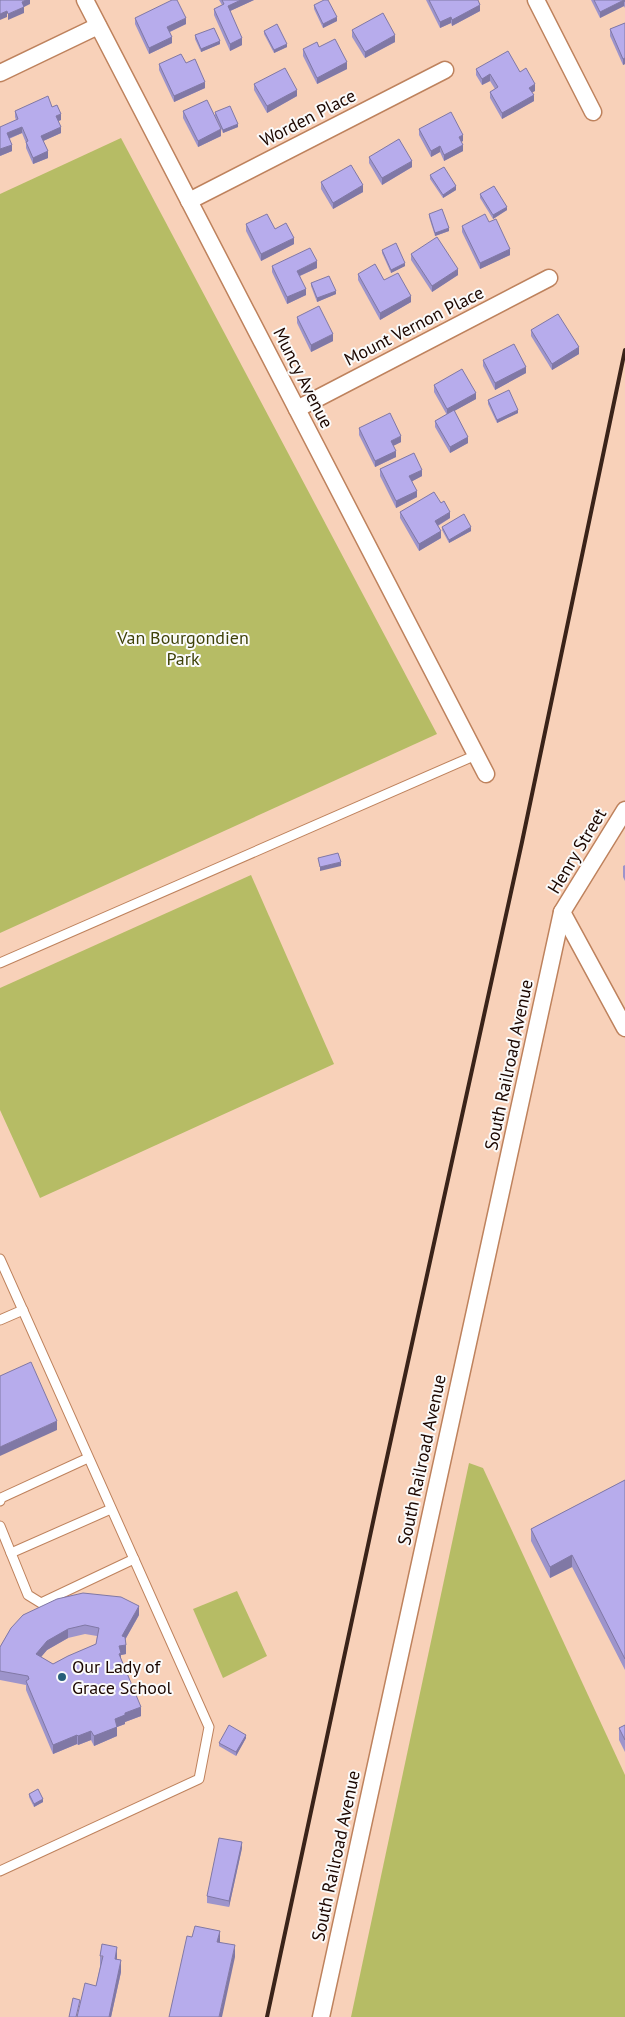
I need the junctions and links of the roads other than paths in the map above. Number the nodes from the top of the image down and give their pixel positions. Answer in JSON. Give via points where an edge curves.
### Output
{"nodes":[{"id":1,"x":85,"y":0,"type":"edge"},
{"id":2,"x":536,"y":0,"type":"edge"},
{"id":3,"x":98,"y":26,"type":"junction"},
{"id":4,"x":445,"y":70,"type":"dead end"},
{"id":5,"x":0,"y":73,"type":"edge"},
{"id":6,"x":593,"y":112,"type":"dead end"},
{"id":7,"x":189,"y":201,"type":"junction"},
{"id":8,"x":550,"y":278,"type":"dead end"},
{"id":9,"x":297,"y":409,"type":"junction"},
{"id":10,"x":476,"y":755,"type":"junction"},
{"id":11,"x":486,"y":774,"type":"dead end"},
{"id":12,"x":625,"y":810,"type":"edge"},
{"id":13,"x":562,"y":912,"type":"junction"},
{"id":14,"x":0,"y":963,"type":"edge"},
{"id":15,"x":625,"y":1028,"type":"edge"},
{"id":16,"x":0,"y":1259,"type":"edge"},
{"id":17,"x":22,"y":1310,"type":"junction"},
{"id":18,"x":0,"y":1320,"type":"edge"},
{"id":19,"x":88,"y":1458,"type":"junction"},
{"id":20,"x":0,"y":1501,"type":"edge"},
{"id":21,"x":112,"y":1509,"type":"junction"},
{"id":22,"x":0,"y":1526,"type":"edge"},
{"id":23,"x":11,"y":1552,"type":"junction"},
{"id":24,"x":134,"y":1559,"type":"junction"},
{"id":25,"x":0,"y":1871,"type":"edge"},
{"id":26,"x":321,"y":2017,"type":"edge"}],
"edges":[{"from":1,"to":3,"type":"street","name":"Muncy Avenue"},
{"from":2,"to":6,"type":"street"},
{"from":3,"to":5,"type":"street"},
{"from":3,"to":7,"type":"street","name":"Muncy Avenue"},
{"from":4,"to":7,"type":"street","name":"Worden Place"},
{"from":7,"to":9,"type":"street","name":"Muncy Avenue"},
{"from":8,"to":9,"type":"street","name":"Mount Vernon Place"},
{"from":9,"to":10,"type":"street","name":"Muncy Avenue"},
{"from":10,"to":11,"type":"street","name":"Muncy Avenue"},
{"from":10,"to":14,"type":"lane"},
{"from":12,"to":13,"type":"street","name":"Henry Street"},
{"from":13,"to":15,"type":"street"},
{"from":13,"to":26,"type":"street","name":"South Railroad Avenue"},
{"from":16,"to":17,"type":"lane"},
{"from":17,"to":18,"type":"lane"},
{"from":17,"to":19,"type":"lane"},
{"from":19,"to":20,"type":"lane"},
{"from":19,"to":21,"type":"lane"},
{"from":21,"to":23,"type":"lane"},
{"from":21,"to":24,"type":"lane"},
{"from":22,"to":23,"type":"lane"},
{"from":23,"to":24,"type":"lane","via":[[28,1595],[41,1603]]},
{"from":24,"to":25,"type":"lane","via":[[209,1727],[199,1779]]}]}
